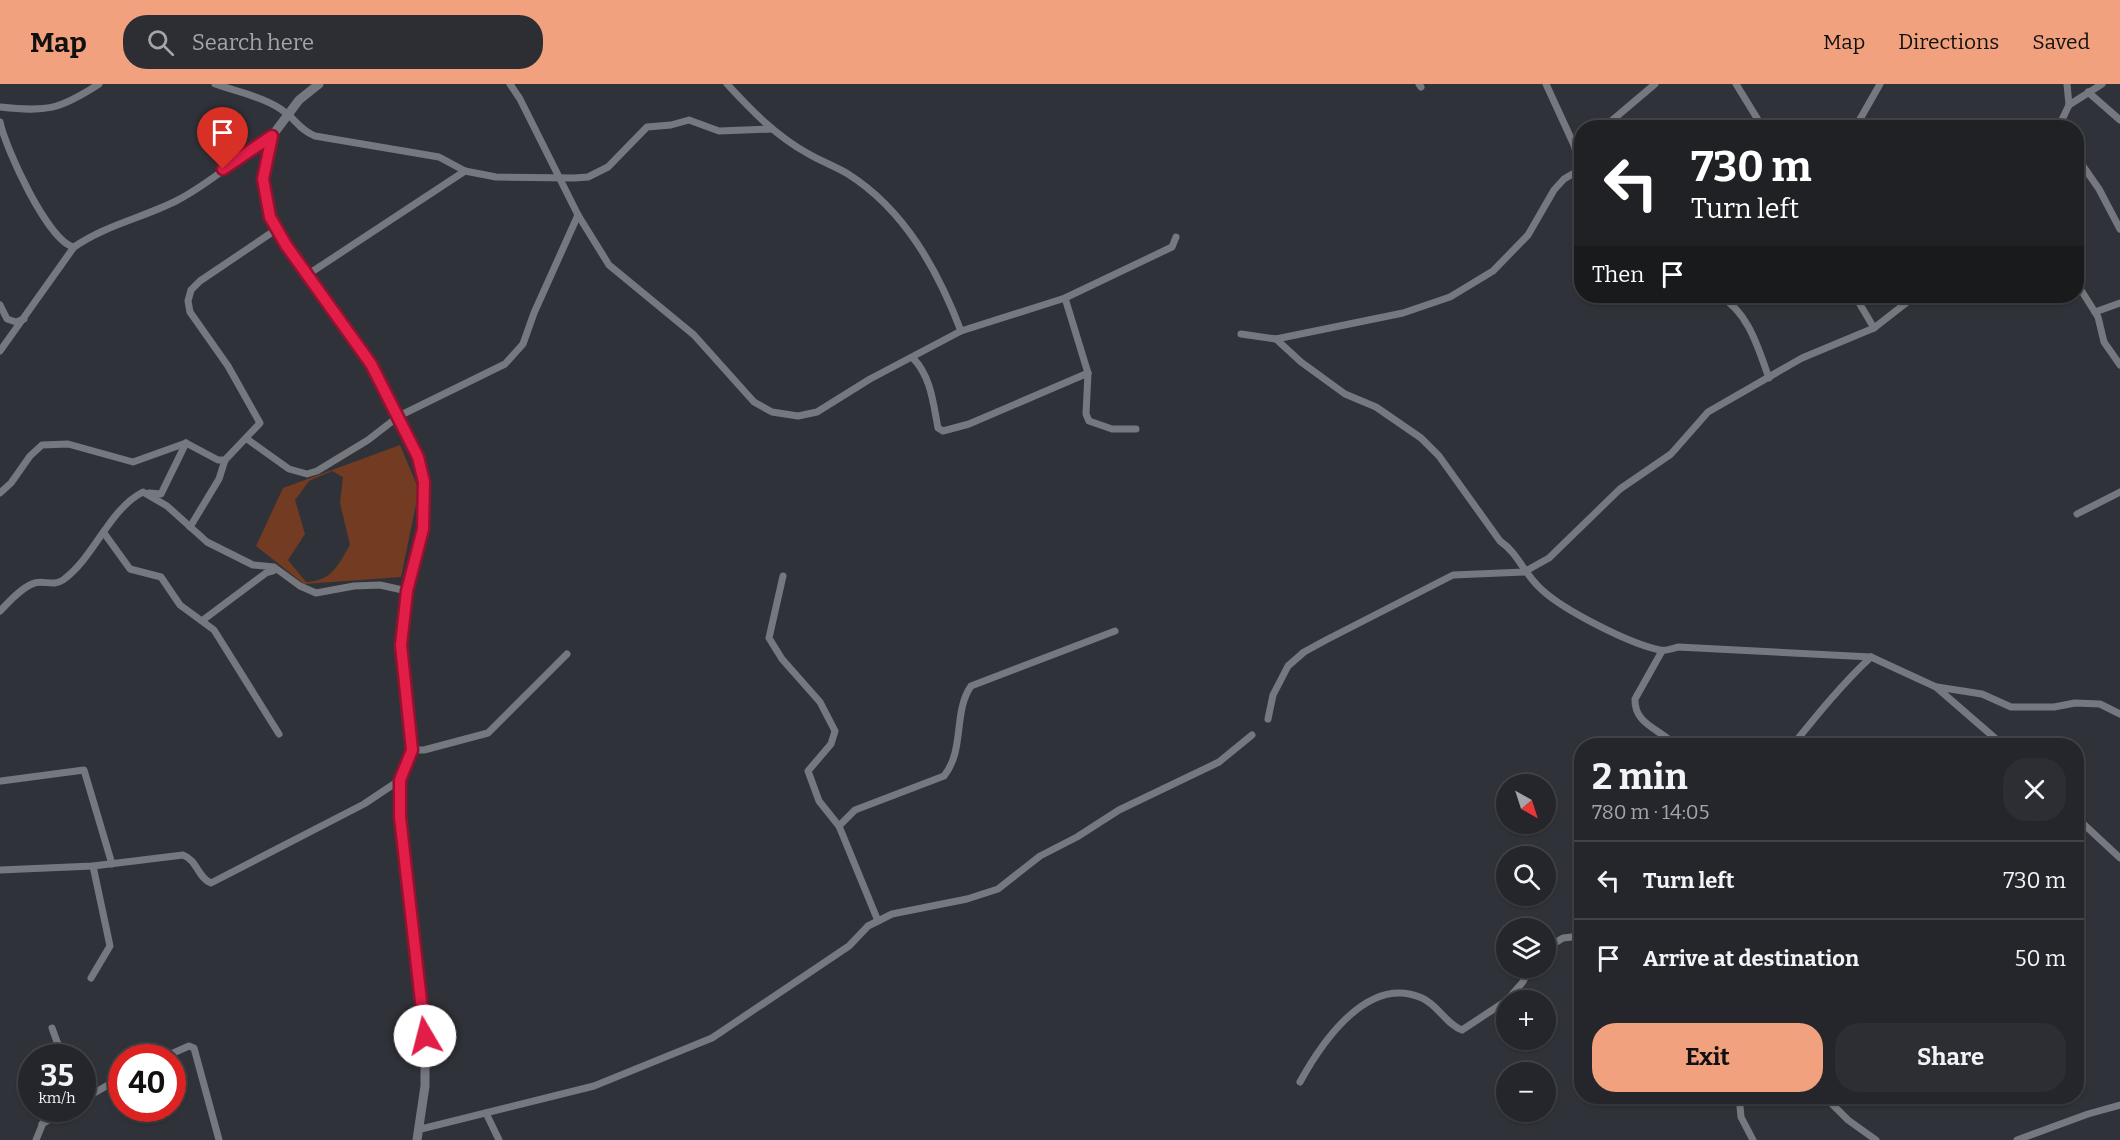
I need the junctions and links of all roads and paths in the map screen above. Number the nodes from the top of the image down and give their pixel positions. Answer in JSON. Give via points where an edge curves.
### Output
{"nodes":[{"id":1,"x":99,"y":84,"type":"edge"},
{"id":2,"x":215,"y":84,"type":"edge"},
{"id":3,"x":319,"y":84,"type":"edge"},
{"id":4,"x":510,"y":84,"type":"edge"},
{"id":5,"x":727,"y":84,"type":"edge"},
{"id":6,"x":1546,"y":84,"type":"edge"},
{"id":7,"x":1655,"y":84,"type":"edge"},
{"id":8,"x":1736,"y":84,"type":"edge"},
{"id":9,"x":1880,"y":84,"type":"edge"},
{"id":10,"x":2067,"y":84,"type":"edge"},
{"id":11,"x":2102,"y":84,"type":"edge"},
{"id":12,"x":2088,"y":92,"type":"junction"},
{"id":13,"x":2069,"y":105,"type":"junction"},
{"id":14,"x":0,"y":107,"type":"edge"},
{"id":15,"x":287,"y":113,"type":"junction"},
{"id":16,"x":1612,"y":120,"type":"edge"},
{"id":17,"x":1758,"y":120,"type":"edge"},
{"id":18,"x":1860,"y":120,"type":"edge"},
{"id":19,"x":2062,"y":120,"type":"edge"},
{"id":20,"x":2120,"y":120,"type":"edge"},
{"id":21,"x":0,"y":122,"type":"edge"},
{"id":22,"x":772,"y":129,"type":"junction"},
{"id":23,"x":272,"y":136,"type":"junction"},
{"id":24,"x":1574,"y":136,"type":"edge"},
{"id":25,"x":2084,"y":167,"type":"edge"},
{"id":26,"x":465,"y":171,"type":"junction"},
{"id":27,"x":1574,"y":173,"type":"edge"},
{"id":28,"x":559,"y":177,"type":"junction"},
{"id":29,"x":578,"y":215,"type":"junction"},
{"id":30,"x":277,"y":229,"type":"junction"},
{"id":31,"x":2120,"y":229,"type":"edge"},
{"id":32,"x":1176,"y":237,"type":"dead end"},
{"id":33,"x":74,"y":247,"type":"junction"},
{"id":34,"x":307,"y":275,"type":"junction"},
{"id":35,"x":2084,"y":295,"type":"edge"},
{"id":36,"x":1065,"y":298,"type":"junction"},
{"id":37,"x":1731,"y":303,"type":"edge"},
{"id":38,"x":1859,"y":303,"type":"edge"},
{"id":39,"x":1906,"y":303,"type":"edge"},
{"id":40,"x":2120,"y":303,"type":"edge"},
{"id":41,"x":0,"y":305,"type":"edge"},
{"id":42,"x":2095,"y":312,"type":"junction"},
{"id":43,"x":24,"y":319,"type":"junction"},
{"id":44,"x":1874,"y":328,"type":"junction"},
{"id":45,"x":961,"y":331,"type":"junction"},
{"id":46,"x":1241,"y":334,"type":"dead end"},
{"id":47,"x":1276,"y":339,"type":"junction"},
{"id":48,"x":0,"y":351,"type":"edge"},
{"id":49,"x":913,"y":358,"type":"junction"},
{"id":50,"x":2120,"y":365,"type":"edge"},
{"id":51,"x":1088,"y":373,"type":"junction"},
{"id":52,"x":1769,"y":378,"type":"junction"},
{"id":53,"x":399,"y":416,"type":"junction"},
{"id":54,"x":1136,"y":429,"type":"dead end"},
{"id":55,"x":248,"y":439,"type":"junction"},
{"id":56,"x":186,"y":443,"type":"junction"},
{"id":57,"x":225,"y":460,"type":"junction"},
{"id":58,"x":142,"y":492,"type":"junction"},
{"id":59,"x":2120,"y":492,"type":"edge"},
{"id":60,"x":0,"y":493,"type":"edge"},
{"id":61,"x":2077,"y":514,"type":"dead end"},
{"id":62,"x":190,"y":527,"type":"junction"},
{"id":63,"x":104,"y":533,"type":"junction"},
{"id":64,"x":1524,"y":572,"type":"junction"},
{"id":65,"x":783,"y":576,"type":"dead end"},
{"id":66,"x":407,"y":591,"type":"junction"},
{"id":67,"x":319,"y":597,"type":"dead end"},
{"id":68,"x":0,"y":611,"type":"edge"},
{"id":69,"x":203,"y":620,"type":"junction"},
{"id":70,"x":1115,"y":631,"type":"dead end"},
{"id":71,"x":1662,"y":651,"type":"junction"},
{"id":72,"x":567,"y":654,"type":"dead end"},
{"id":73,"x":1871,"y":657,"type":"junction"},
{"id":74,"x":1936,"y":687,"type":"junction"},
{"id":75,"x":2120,"y":714,"type":"edge"},
{"id":76,"x":1268,"y":719,"type":"dead end"},
{"id":77,"x":279,"y":734,"type":"dead end"},
{"id":78,"x":1252,"y":735,"type":"dead end"},
{"id":79,"x":1665,"y":738,"type":"edge"},
{"id":80,"x":1798,"y":738,"type":"edge"},
{"id":81,"x":1995,"y":738,"type":"edge"},
{"id":82,"x":412,"y":750,"type":"junction"},
{"id":83,"x":400,"y":780,"type":"junction"},
{"id":84,"x":1,"y":781,"type":"edge"},
{"id":85,"x":2084,"y":824,"type":"edge"},
{"id":86,"x":839,"y":826,"type":"junction"},
{"id":87,"x":2120,"y":858,"type":"edge"},
{"id":88,"x":112,"y":864,"type":"junction"},
{"id":89,"x":93,"y":866,"type":"junction"},
{"id":90,"x":0,"y":870,"type":"edge"},
{"id":91,"x":878,"y":921,"type":"junction"},
{"id":92,"x":1574,"y":937,"type":"edge"},
{"id":93,"x":1556,"y":942,"type":"edge"},
{"id":94,"x":91,"y":978,"type":"dead end"},
{"id":95,"x":1525,"y":978,"type":"edge"},
{"id":96,"x":1516,"y":990,"type":"edge"},
{"id":97,"x":1496,"y":1008,"type":"edge"},
{"id":98,"x":51,"y":1028,"type":"dead end"},
{"id":99,"x":57,"y":1044,"type":"edge"},
{"id":100,"x":186,"y":1047,"type":"edge"},
{"id":101,"x":1300,"y":1082,"type":"dead end"},
{"id":102,"x":1740,"y":1104,"type":"edge"},
{"id":103,"x":1832,"y":1104,"type":"edge"},
{"id":104,"x":2120,"y":1105,"type":"edge"},
{"id":105,"x":486,"y":1113,"type":"junction"},
{"id":106,"x":45,"y":1122,"type":"edge"},
{"id":107,"x":42,"y":1124,"type":"joint"},
{"id":108,"x":421,"y":1129,"type":"junction"},
{"id":109,"x":36,"y":1140,"type":"edge"},
{"id":110,"x":219,"y":1140,"type":"edge"},
{"id":111,"x":417,"y":1140,"type":"edge"},
{"id":112,"x":499,"y":1140,"type":"edge"},
{"id":113,"x":1753,"y":1140,"type":"edge"},
{"id":114,"x":1876,"y":1140,"type":"edge"},
{"id":115,"x":2018,"y":1140,"type":"edge"}],
"edges":[{"from":1,"to":14,"type":"street","via":[[49,110]]},
{"from":2,"to":15,"type":"street"},
{"from":3,"to":15,"type":"street"},
{"from":4,"to":28,"type":"street"},
{"from":5,"to":22,"type":"street"},
{"from":6,"to":24,"type":"street"},
{"from":7,"to":16,"type":"street"},
{"from":8,"to":17,"type":"street"},
{"from":9,"to":18,"type":"street"},
{"from":10,"to":13,"type":"street"},
{"from":11,"to":12,"type":"street"},
{"from":12,"to":13,"type":"street"},
{"from":12,"to":20,"type":"street"},
{"from":13,"to":19,"type":"street"},
{"from":15,"to":23,"type":"street"},
{"from":15,"to":26,"type":"street","via":[[298,127],[315,136],[439,156]]},
{"from":21,"to":33,"type":"street","via":[[29,196],[65,243]]},
{"from":22,"to":28,"type":"street","via":[[719,130],[688,120],[671,126],[647,127],[598,173]]},
{"from":22,"to":45,"type":"street","via":[[848,174],[875,195],[930,260]]},
{"from":23,"to":30,"type":"street","via":[[263,179],[270,217]]},
{"from":23,"to":33,"type":"street","via":[[178,200],[124,220]]},
{"from":25,"to":31,"type":"street"},
{"from":26,"to":28,"type":"street","via":[[508,179]]},
{"from":26,"to":34,"type":"street"},
{"from":27,"to":47,"type":"street","via":[[1554,190],[1528,235],[1493,271],[1450,297],[1403,313]]},
{"from":28,"to":29,"type":"street"},
{"from":29,"to":49,"type":"street","via":[[609,265],[693,335],[754,402],[772,412],[798,416],[817,412]]},
{"from":29,"to":53,"type":"street","via":[[523,344],[513,358]]},
{"from":30,"to":34,"type":"street"},
{"from":30,"to":55,"type":"street","via":[[200,281],[188,301],[190,312],[228,366],[260,423]]},
{"from":32,"to":36,"type":"street","via":[[1172,247]]},
{"from":33,"to":43,"type":"street"},
{"from":34,"to":53,"type":"street","via":[[367,358]]},
{"from":35,"to":42,"type":"street"},
{"from":36,"to":45,"type":"street"},
{"from":36,"to":51,"type":"street"},
{"from":37,"to":52,"type":"street","via":[[1749,326]]},
{"from":38,"to":44,"type":"street"},
{"from":39,"to":44,"type":"street"},
{"from":40,"to":42,"type":"street"},
{"from":41,"to":43,"type":"street","via":[[7,319]]},
{"from":42,"to":50,"type":"street","via":[[2104,342]]},
{"from":43,"to":48,"type":"street"},
{"from":44,"to":52,"type":"street","via":[[1802,358]]},
{"from":45,"to":49,"type":"street"},
{"from":46,"to":47,"type":"street"},
{"from":47,"to":64,"type":"street","via":[[1345,394],[1376,407],[1421,438],[1440,456],[1500,541],[1514,550]]},
{"from":49,"to":51,"type":"street","via":[[928,381],[938,428],[944,431]]},
{"from":51,"to":54,"type":"street","via":[[1089,421],[1112,429]]},
{"from":52,"to":64,"type":"street","via":[[1708,412],[1671,454],[1620,489],[1549,558]]},
{"from":53,"to":55,"type":"street","via":[[360,445],[307,474],[289,469]]},
{"from":53,"to":66,"type":"street","via":[[418,457],[424,482],[421,539]]},
{"from":55,"to":57,"type":"street"},
{"from":56,"to":57,"type":"street"},
{"from":56,"to":58,"type":"street","via":[[161,494]]},
{"from":56,"to":60,"type":"street","via":[[133,462],[68,444],[42,445]]},
{"from":57,"to":62,"type":"street","via":[[219,479]]},
{"from":58,"to":62,"type":"street"},
{"from":58,"to":63,"type":"street","via":[[129,499]]},
{"from":59,"to":61,"type":"street"},
{"from":62,"to":66,"type":"street","via":[[207,542],[253,565],[274,567],[316,593],[380,585]]},
{"from":63,"to":68,"type":"street","via":[[63,580],[31,584]]},
{"from":63,"to":69,"type":"street","via":[[130,569],[161,577],[180,605]]},
{"from":64,"to":71,"type":"street","via":[[1542,591],[1594,625]]},
{"from":64,"to":76,"type":"street","via":[[1453,575],[1335,634],[1288,666],[1273,695]]},
{"from":65,"to":86,"type":"street","via":[[769,638],[820,702],[835,730],[831,744],[808,771],[819,801]]},
{"from":66,"to":82,"type":"street","via":[[401,645]]},
{"from":67,"to":69,"type":"street","via":[[298,591],[271,570]]},
{"from":69,"to":77,"type":"street","via":[[222,639]]},
{"from":70,"to":86,"type":"street","via":[[971,686],[963,697],[956,751],[944,776],[855,810]]},
{"from":71,"to":73,"type":"street","via":[[1678,647]]},
{"from":71,"to":79,"type":"street","via":[[1635,704],[1639,718]]},
{"from":72,"to":82,"type":"street","via":[[488,733]]},
{"from":73,"to":74,"type":"street"},
{"from":73,"to":80,"type":"street"},
{"from":74,"to":75,"type":"street","via":[[1982,694],[2011,707],[2100,704]]},
{"from":74,"to":81,"type":"street"},
{"from":78,"to":91,"type":"street","via":[[1219,762],[1119,810],[1040,856],[998,889],[892,914]]},
{"from":82,"to":83,"type":"street"},
{"from":83,"to":88,"type":"street","via":[[355,809],[211,883],[190,857],[183,855]]},
{"from":83,"to":108,"type":"street","via":[[400,817],[425,1036]]},
{"from":84,"to":88,"type":"street","via":[[84,770]]},
{"from":85,"to":87,"type":"street"},
{"from":86,"to":91,"type":"street"},
{"from":88,"to":89,"type":"street"},
{"from":89,"to":90,"type":"street"},
{"from":89,"to":94,"type":"street","via":[[110,946]]},
{"from":91,"to":105,"type":"street","via":[[818,968],[712,1038],[594,1086]]},
{"from":92,"to":93,"type":"street"},
{"from":95,"to":96,"type":"street"},
{"from":97,"to":101,"type":"street","via":[[1462,1030],[1421,998],[1402,991],[1382,994],[1338,1028],[1315,1054]]},
{"from":98,"to":99,"type":"street"},
{"from":100,"to":110,"type":"street","via":[[194,1048]]},
{"from":102,"to":113,"type":"street","via":[[1741,1117]]},
{"from":103,"to":114,"type":"street"},
{"from":104,"to":115,"type":"street"},
{"from":105,"to":108,"type":"street"},
{"from":105,"to":112,"type":"street"},
{"from":106,"to":107,"type":"street"},
{"from":107,"to":109,"type":"street"},
{"from":108,"to":111,"type":"street"}]}
